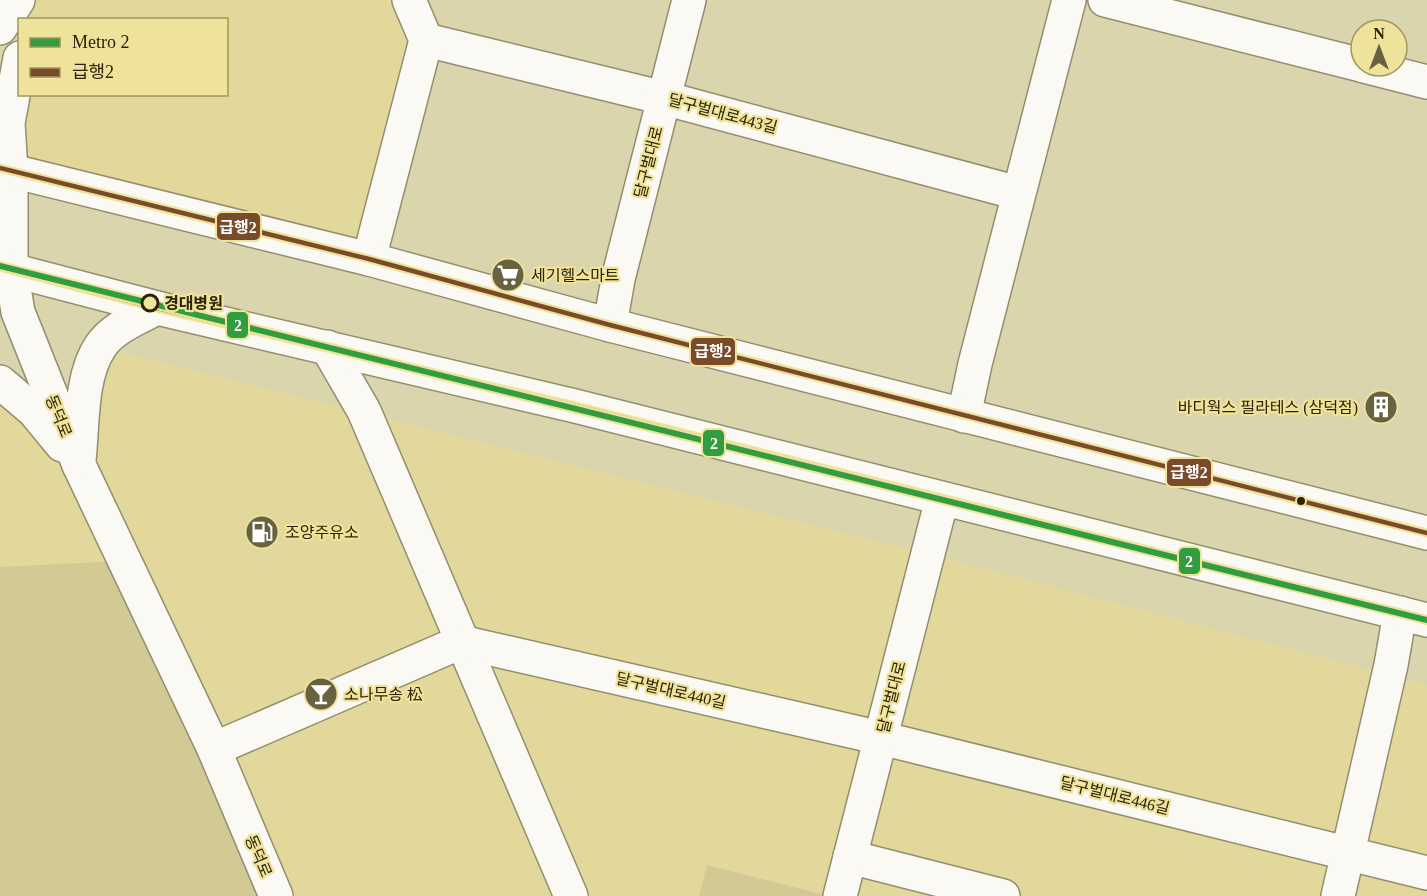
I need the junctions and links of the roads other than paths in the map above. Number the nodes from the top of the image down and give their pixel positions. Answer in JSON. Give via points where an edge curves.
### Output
{"nodes":[{"id":1,"x":18,"y":0,"type":"edge"},
{"id":2,"x":30,"y":0,"type":"edge"},
{"id":3,"x":409,"y":0,"type":"edge"},
{"id":4,"x":689,"y":0,"type":"edge"},
{"id":5,"x":1069,"y":0,"type":"edge"},
{"id":6,"x":1106,"y":0,"type":"edge"},
{"id":7,"x":26,"y":18,"type":"edge"},
{"id":8,"x":0,"y":28,"type":"edge"},
{"id":9,"x":426,"y":40,"type":"junction"},
{"id":10,"x":1349,"y":62,"type":"edge"},
{"id":11,"x":18,"y":69,"type":"edge"},
{"id":12,"x":1409,"y":78,"type":"edge"},
{"id":13,"x":1427,"y":82,"type":"edge"},
{"id":14,"x":664,"y":98,"type":"junction"},
{"id":15,"x":6,"y":170,"type":"edge"},
{"id":16,"x":1018,"y":193,"type":"junction"},
{"id":17,"x":369,"y":259,"type":"junction"},
{"id":18,"x":6,"y":269,"type":"edge"},
{"id":19,"x":157,"y":308,"type":"junction"},
{"id":20,"x":610,"y":325,"type":"junction"},
{"id":21,"x":327,"y":346,"type":"junction"},
{"id":22,"x":0,"y":382,"type":"edge"},
{"id":23,"x":964,"y":416,"type":"junction"},
{"id":24,"x":79,"y":465,"type":"junction"},
{"id":25,"x":942,"y":499,"type":"junction"},
{"id":26,"x":1425,"y":526,"type":"edge"},
{"id":27,"x":1414,"y":616,"type":"edge"},
{"id":28,"x":461,"y":642,"type":"junction"},
{"id":29,"x":881,"y":738,"type":"junction"},
{"id":30,"x":214,"y":749,"type":"junction"},
{"id":31,"x":1348,"y":853,"type":"junction"},
{"id":32,"x":850,"y":857,"type":"junction"},
{"id":33,"x":1427,"y":873,"type":"edge"},
{"id":34,"x":276,"y":896,"type":"edge"},
{"id":35,"x":571,"y":896,"type":"edge"},
{"id":36,"x":840,"y":896,"type":"edge"},
{"id":37,"x":1002,"y":896,"type":"edge"},
{"id":38,"x":1338,"y":896,"type":"edge"}],
"edges":[{"from":1,"to":8,"type":"street"},
{"from":2,"to":7,"type":"street"},
{"from":3,"to":9,"type":"street"},
{"from":4,"to":14,"type":"street","name":"달구벌대로"},
{"from":5,"to":16,"type":"street"},
{"from":6,"to":10,"type":"street"},
{"from":9,"to":14,"type":"street","name":"달구벌대로443길"},
{"from":9,"to":17,"type":"street"},
{"from":11,"to":15,"type":"street","name":"동덕로","via":[[8,123]]},
{"from":12,"to":13,"type":"street"},
{"from":14,"to":16,"type":"street","name":"달구벌대로443길"},
{"from":14,"to":20,"type":"street","name":"달구벌대로"},
{"from":15,"to":17,"type":"street"},
{"from":15,"to":18,"type":"street","name":"동덕로"},
{"from":16,"to":23,"type":"street"},
{"from":17,"to":20,"type":"street"},
{"from":18,"to":19,"type":"street"},
{"from":18,"to":24,"type":"street","name":"동덕로","via":[[18,312]]},
{"from":19,"to":21,"type":"street"},
{"from":19,"to":24,"type":"street","via":[[116,331],[100,346],[89,375]]},
{"from":20,"to":23,"type":"street"},
{"from":21,"to":25,"type":"street"},
{"from":21,"to":28,"type":"street","via":[[364,411]]},
{"from":22,"to":24,"type":"street","via":[[34,411]]},
{"from":23,"to":26,"type":"street"},
{"from":24,"to":30,"type":"street","name":"동덕로"},
{"from":25,"to":27,"type":"street"},
{"from":25,"to":29,"type":"street","name":"달구벌대로"},
{"from":27,"to":31,"type":"street","via":[[1392,666]]},
{"from":28,"to":29,"type":"street","name":"달구벌대로440길"},
{"from":28,"to":30,"type":"street"},
{"from":28,"to":35,"type":"street"},
{"from":29,"to":31,"type":"street","name":"달구벌대로446길"},
{"from":29,"to":32,"type":"street","name":"달구벌대로"},
{"from":30,"to":34,"type":"street","name":"동덕로"},
{"from":31,"to":33,"type":"street","name":"달구벌대로446길"},
{"from":31,"to":38,"type":"street"},
{"from":32,"to":36,"type":"street","name":"달구벌대로"},
{"from":32,"to":37,"type":"street"}]}
